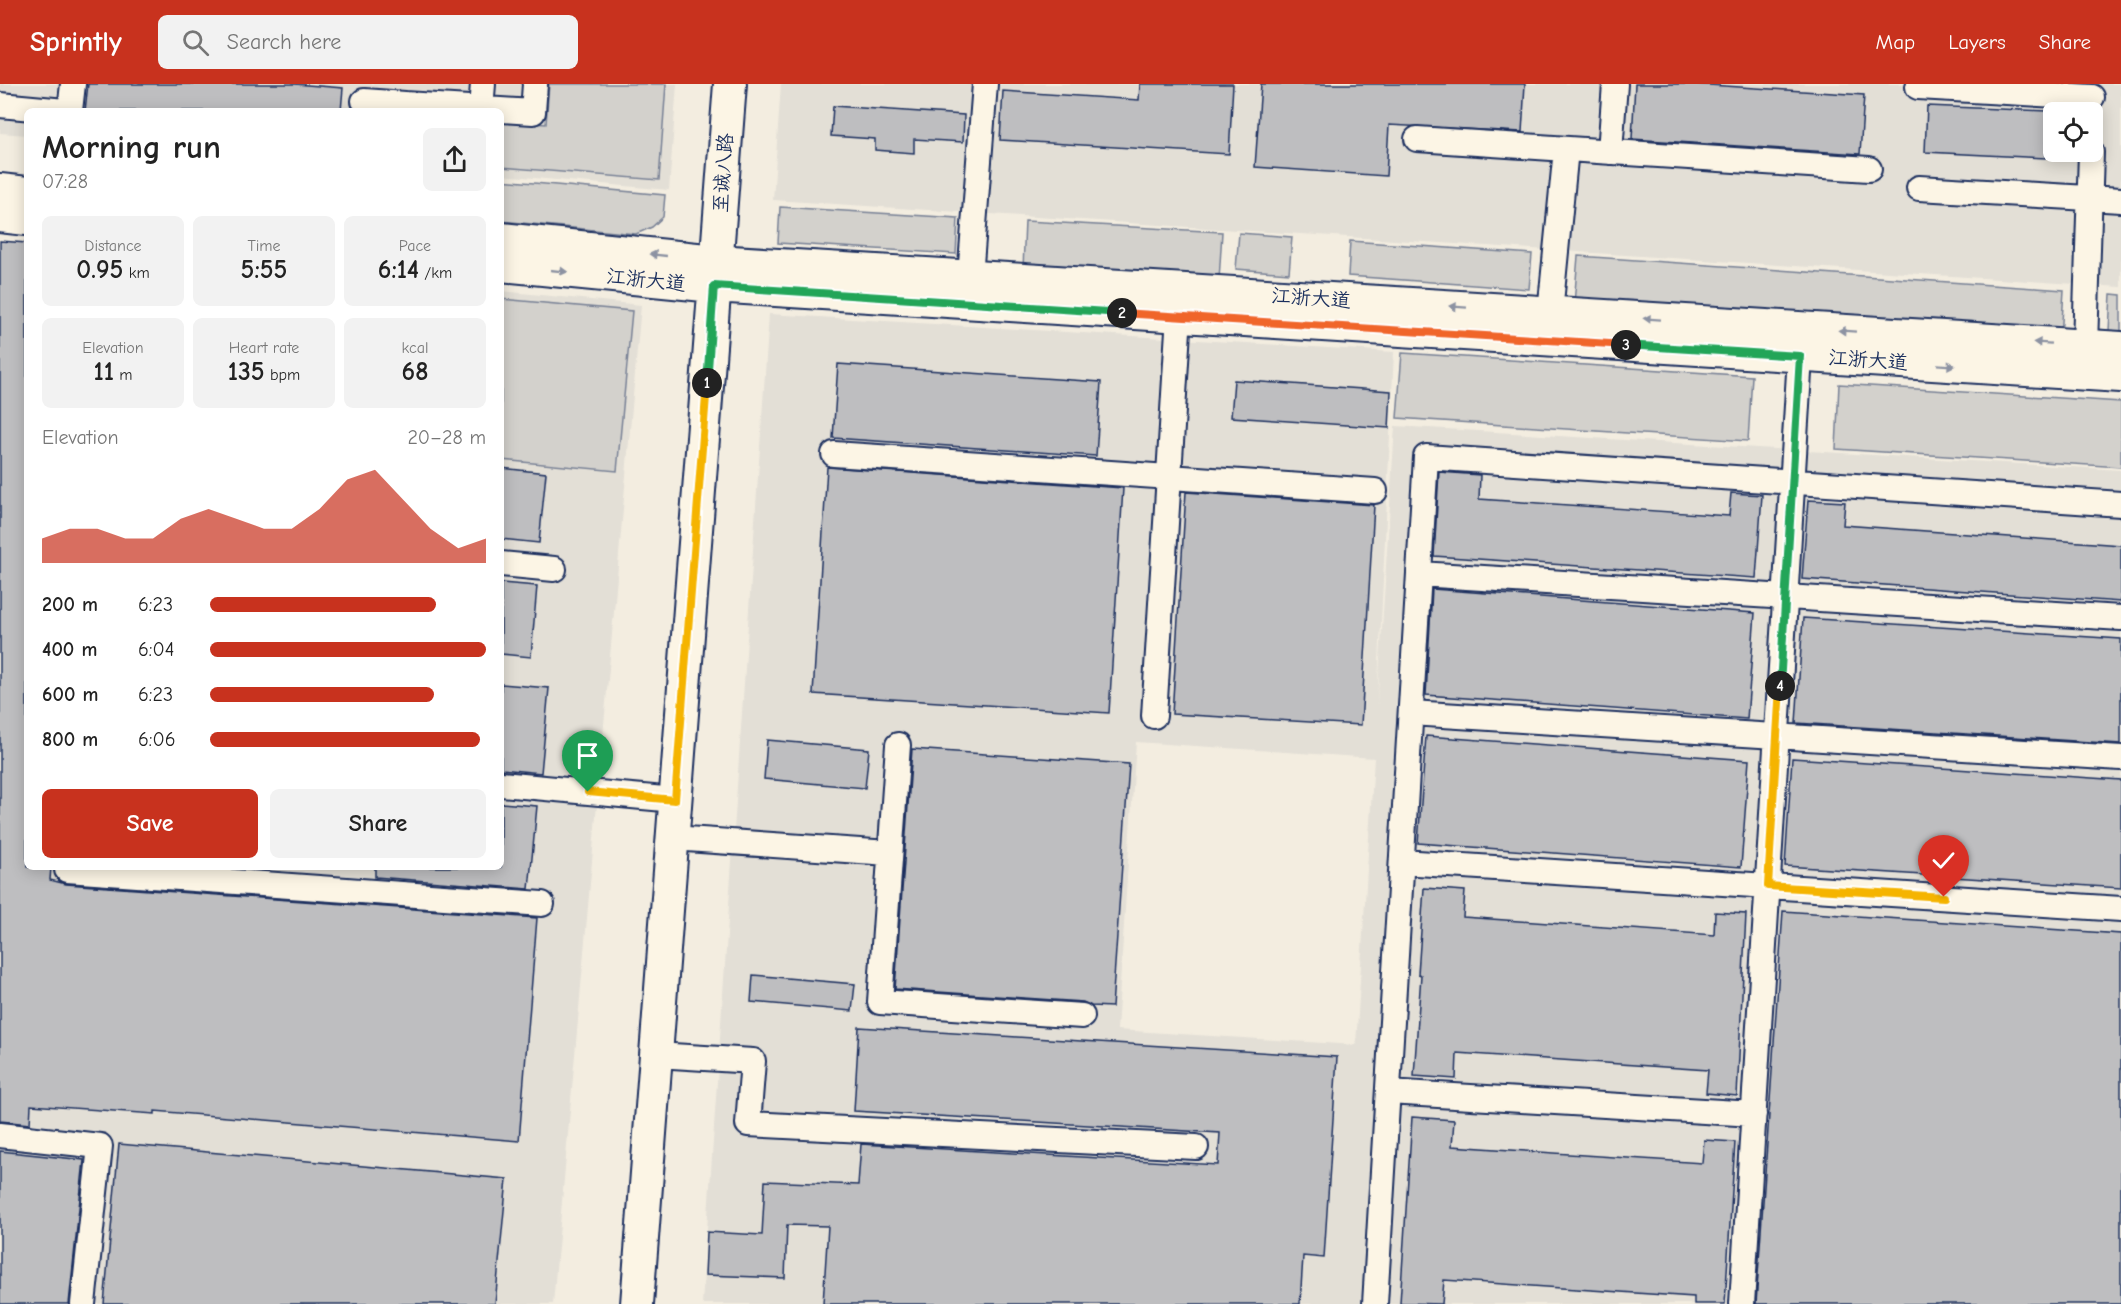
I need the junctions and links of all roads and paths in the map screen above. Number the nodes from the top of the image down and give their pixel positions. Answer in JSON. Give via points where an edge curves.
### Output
{"nodes":[{"id":1,"x":73,"y":84,"type":"edge"},
{"id":2,"x":483,"y":84,"type":"edge"},
{"id":3,"x":535,"y":84,"type":"edge"},
{"id":4,"x":729,"y":84,"type":"edge"},
{"id":5,"x":985,"y":84,"type":"edge"},
{"id":6,"x":1615,"y":84,"type":"edge"},
{"id":7,"x":1918,"y":87,"type":"dead end"},
{"id":8,"x":2092,"y":98,"type":"edge"},
{"id":9,"x":389,"y":100,"type":"edge"},
{"id":10,"x":0,"y":105,"type":"edge"},
{"id":11,"x":32,"y":108,"type":"edge"},
{"id":12,"x":70,"y":108,"type":"edge"},
{"id":13,"x":471,"y":108,"type":"edge"},
{"id":14,"x":481,"y":108,"type":"edge"},
{"id":15,"x":504,"y":110,"type":"edge"},
{"id":16,"x":1417,"y":139,"type":"dead end"},
{"id":17,"x":1566,"y":149,"type":"junction"},
{"id":18,"x":1610,"y":152,"type":"junction"},
{"id":19,"x":2091,"y":162,"type":"edge"},
{"id":20,"x":1869,"y":169,"type":"dead end"},
{"id":21,"x":1919,"y":188,"type":"dead end"},
{"id":22,"x":0,"y":190,"type":"edge"},
{"id":23,"x":24,"y":193,"type":"edge"},
{"id":24,"x":2090,"y":198,"type":"junction"},
{"id":25,"x":2121,"y":200,"type":"edge"},
{"id":26,"x":0,"y":216,"type":"edge"},
{"id":27,"x":24,"y":219,"type":"edge"},
{"id":28,"x":504,"y":239,"type":"edge"},
{"id":29,"x":504,"y":265,"type":"edge"},
{"id":30,"x":715,"y":274,"type":"junction"},
{"id":31,"x":970,"y":277,"type":"junction"},
{"id":32,"x":1180,"y":303,"type":"junction"},
{"id":33,"x":1550,"y":313,"type":"junction"},
{"id":34,"x":1801,"y":342,"type":"junction"},
{"id":35,"x":2085,"y":346,"type":"junction"},
{"id":36,"x":2121,"y":348,"type":"edge"},
{"id":37,"x":2121,"y":376,"type":"edge"},
{"id":38,"x":834,"y":453,"type":"dead end"},
{"id":39,"x":1169,"y":477,"type":"junction"},
{"id":40,"x":1793,"y":483,"type":"junction"},
{"id":41,"x":1375,"y":490,"type":"dead end"},
{"id":42,"x":2121,"y":504,"type":"edge"},
{"id":43,"x":504,"y":564,"type":"edge"},
{"id":44,"x":554,"y":569,"type":"dead end"},
{"id":45,"x":1419,"y":574,"type":"junction"},
{"id":46,"x":1786,"y":597,"type":"junction"},
{"id":47,"x":2121,"y":618,"type":"edge"},
{"id":48,"x":1411,"y":713,"type":"junction"},
{"id":49,"x":1154,"y":716,"type":"dead end"},
{"id":50,"x":1777,"y":736,"type":"junction"},
{"id":51,"x":898,"y":746,"type":"dead end"},
{"id":52,"x":2121,"y":758,"type":"edge"},
{"id":53,"x":504,"y":784,"type":"edge"},
{"id":54,"x":675,"y":800,"type":"junction"},
{"id":55,"x":672,"y":838,"type":"junction"},
{"id":56,"x":889,"y":853,"type":"junction"},
{"id":57,"x":1402,"y":862,"type":"junction"},
{"id":58,"x":67,"y":870,"type":"dead end"},
{"id":59,"x":285,"y":876,"type":"edge"},
{"id":60,"x":1768,"y":886,"type":"junction"},
{"id":61,"x":542,"y":904,"type":"dead end"},
{"id":62,"x":2121,"y":909,"type":"edge"},
{"id":63,"x":1083,"y":1016,"type":"dead end"},
{"id":64,"x":656,"y":1055,"type":"junction"},
{"id":65,"x":1388,"y":1092,"type":"junction"},
{"id":66,"x":1754,"y":1114,"type":"junction"},
{"id":67,"x":0,"y":1135,"type":"edge"},
{"id":68,"x":1196,"y":1147,"type":"dead end"},
{"id":69,"x":83,"y":1304,"type":"edge"},
{"id":70,"x":637,"y":1304,"type":"edge"},
{"id":71,"x":1375,"y":1304,"type":"edge"},
{"id":72,"x":1742,"y":1304,"type":"edge"}],
"edges":[{"from":1,"to":12,"type":"lane"},
{"from":2,"to":14,"type":"lane"},
{"from":3,"to":15,"type":"lane","via":[[533,112]]},
{"from":4,"to":30,"type":"main road","name":"至诚八路"},
{"from":5,"to":31,"type":"lane"},
{"from":6,"to":18,"type":"lane"},
{"from":7,"to":8,"type":"lane"},
{"from":9,"to":13,"type":"lane"},
{"from":10,"to":11,"type":"lane"},
{"from":16,"to":17,"type":"lane"},
{"from":17,"to":18,"type":"lane"},
{"from":17,"to":33,"type":"lane"},
{"from":18,"to":20,"type":"lane"},
{"from":19,"to":24,"type":"lane"},
{"from":21,"to":24,"type":"lane"},
{"from":22,"to":23,"type":"main road"},
{"from":24,"to":25,"type":"lane"},
{"from":24,"to":35,"type":"lane"},
{"from":26,"to":27,"type":"main road"},
{"from":30,"to":28,"type":"main road","name":"江浙大道","one_way":true},
{"from":29,"to":30,"type":"main road","name":"江浙大道","one_way":true},
{"from":30,"to":31,"type":"main road","name":"江浙大道"},
{"from":30,"to":32,"type":"main road","name":"江浙大道"},
{"from":30,"to":54,"type":"main road","name":"至诚八路"},
{"from":31,"to":32,"type":"main road","name":"江浙大道"},
{"from":33,"to":32,"type":"main road","name":"江浙大道","one_way":true},
{"from":32,"to":34,"type":"main road","name":"江浙大道"},
{"from":32,"to":39,"type":"lane"},
{"from":34,"to":33,"type":"main road","name":"江浙大道","one_way":true},
{"from":35,"to":34,"type":"main road","name":"江浙大道","one_way":true},
{"from":34,"to":37,"type":"main road","name":"江浙大道","one_way":true},
{"from":34,"to":40,"type":"lane"},
{"from":35,"to":36,"type":"main road","name":"江浙大道"},
{"from":38,"to":39,"type":"lane"},
{"from":39,"to":41,"type":"lane"},
{"from":39,"to":49,"type":"lane"},
{"from":40,"to":42,"type":"lane"},
{"from":40,"to":45,"type":"lane","via":[[1426,457]]},
{"from":40,"to":46,"type":"lane"},
{"from":43,"to":44,"type":"lane"},
{"from":45,"to":46,"type":"lane"},
{"from":45,"to":48,"type":"lane"},
{"from":46,"to":47,"type":"lane"},
{"from":46,"to":50,"type":"lane"},
{"from":48,"to":50,"type":"lane"},
{"from":48,"to":57,"type":"lane"},
{"from":50,"to":52,"type":"lane"},
{"from":50,"to":60,"type":"lane"},
{"from":51,"to":56,"type":"lane"},
{"from":53,"to":54,"type":"lane"},
{"from":54,"to":55,"type":"main road","name":"至诚八路"},
{"from":55,"to":56,"type":"lane"},
{"from":55,"to":64,"type":"main road","name":"至诚八路"},
{"from":56,"to":63,"type":"lane","via":[[880,1002]]},
{"from":57,"to":60,"type":"lane"},
{"from":57,"to":65,"type":"lane"},
{"from":58,"to":59,"type":"lane"},
{"from":59,"to":61,"type":"lane"},
{"from":60,"to":62,"type":"lane"},
{"from":60,"to":66,"type":"lane"},
{"from":64,"to":68,"type":"lane","via":[[753,1061],[748,1124]]},
{"from":64,"to":70,"type":"main road","name":"至诚八路"},
{"from":65,"to":66,"type":"lane"},
{"from":65,"to":71,"type":"lane"},
{"from":66,"to":72,"type":"lane"},
{"from":67,"to":69,"type":"lane","via":[[100,1146]]}]}
